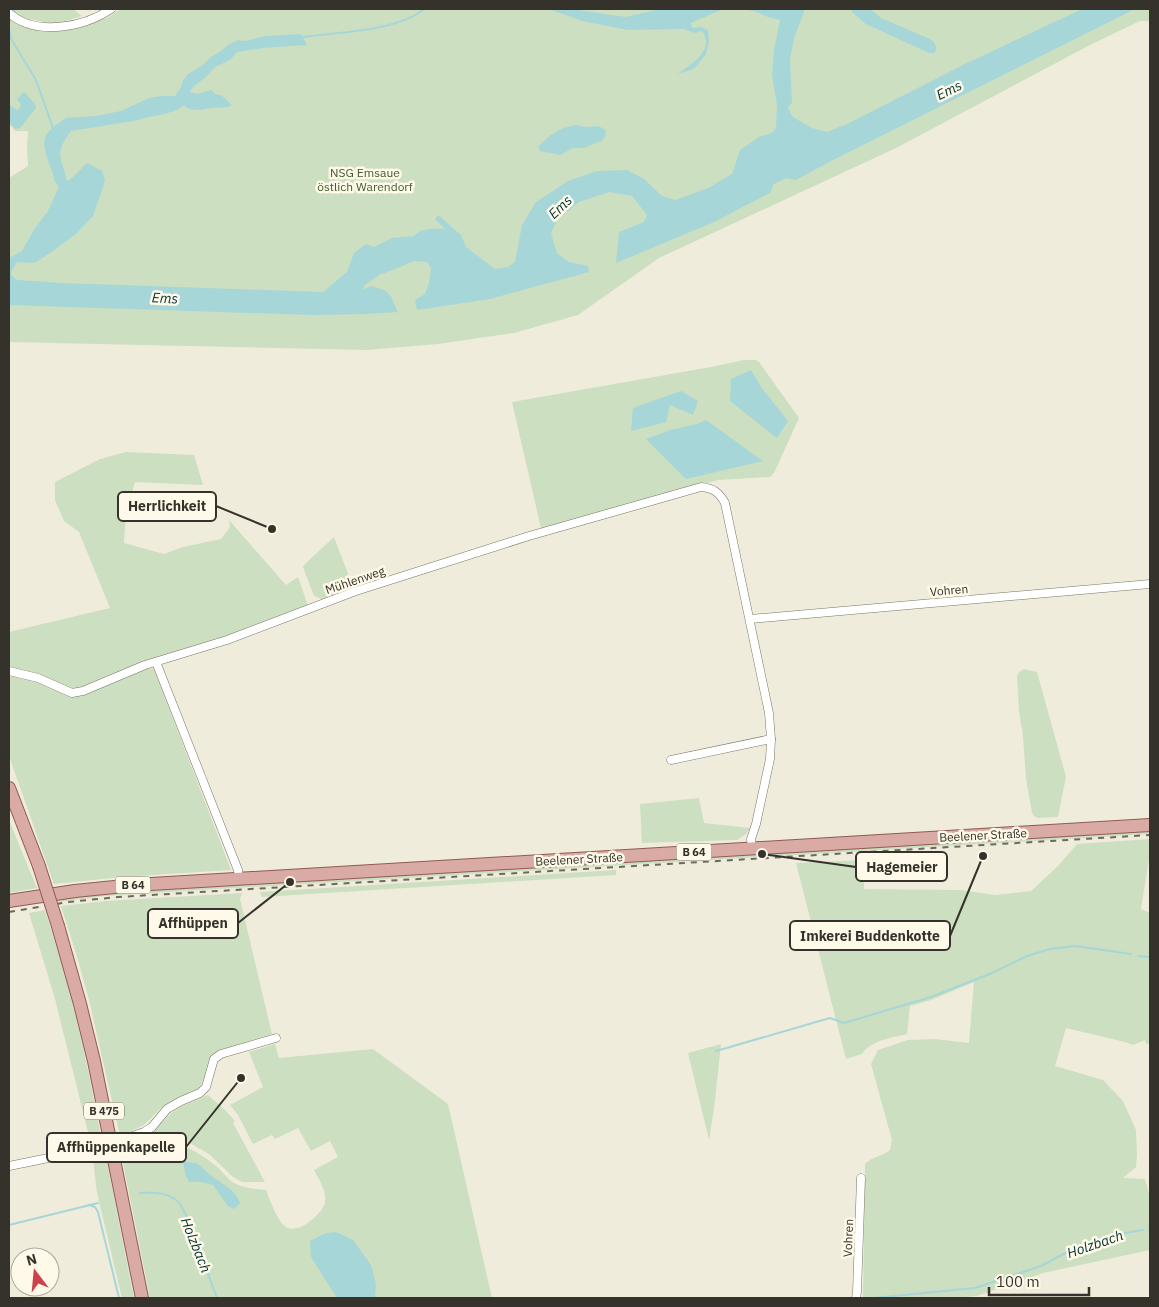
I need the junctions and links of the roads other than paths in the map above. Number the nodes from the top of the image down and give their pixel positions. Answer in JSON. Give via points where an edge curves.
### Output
{"nodes":[{"id":1,"x":111,"y":9,"type":"edge"},
{"id":2,"x":9,"y":13,"type":"edge"},
{"id":3,"x":1150,"y":584,"type":"edge"},
{"id":4,"x":750,"y":619,"type":"junction"},
{"id":5,"x":156,"y":662,"type":"junction"},
{"id":6,"x":9,"y":671,"type":"edge"},
{"id":7,"x":772,"y":739,"type":"junction"},
{"id":8,"x":671,"y":760,"type":"dead end"},
{"id":9,"x":9,"y":788,"type":"edge"},
{"id":10,"x":1150,"y":824,"type":"edge"},
{"id":11,"x":752,"y":848,"type":"junction"},
{"id":12,"x":238,"y":879,"type":"junction"},
{"id":13,"x":9,"y":901,"type":"edge"},
{"id":14,"x":276,"y":1038,"type":"dead end"},
{"id":15,"x":121,"y":1140,"type":"dead end"},
{"id":16,"x":100,"y":1146,"type":"dead end"},
{"id":17,"x":9,"y":1166,"type":"edge"},
{"id":18,"x":861,"y":1178,"type":"dead end"},
{"id":19,"x":142,"y":1298,"type":"edge"},
{"id":20,"x":856,"y":1298,"type":"edge"}],
"edges":[{"from":1,"to":2,"type":"street","via":[[80,23],[57,28],[35,26]]},
{"from":3,"to":4,"type":"street","name":"Vohren"},
{"from":4,"to":5,"type":"street","name":"Mühlenweg","via":[[725,503],[714,490],[701,488],[356,590],[227,640]]},
{"from":4,"to":7,"type":"street"},
{"from":5,"to":6,"type":"street","name":"Mühlenweg","via":[[72,693],[38,678]]},
{"from":5,"to":12,"type":"street","via":[[238,870]]},
{"from":7,"to":8,"type":"street"},
{"from":7,"to":11,"type":"street","via":[[751,838]]},
{"from":9,"to":19,"type":"main road","number":"B 475","bridge":true,"via":[[39,866],[80,1004]]},
{"from":10,"to":11,"type":"main road","name":"Beelener Straße","number":"B 64"},
{"from":11,"to":12,"type":"main road","name":"Beelener Straße","number":"B 64"},
{"from":12,"to":13,"type":"main road","name":"Beelener Straße","number":"B 64","via":[[104,888]]},
{"from":14,"to":15,"type":"street","via":[[221,1054],[214,1059],[206,1087],[200,1093],[167,1109],[144,1132]]},
{"from":16,"to":17,"type":"street"},
{"from":18,"to":20,"type":"street","name":"Vohren"}]}
